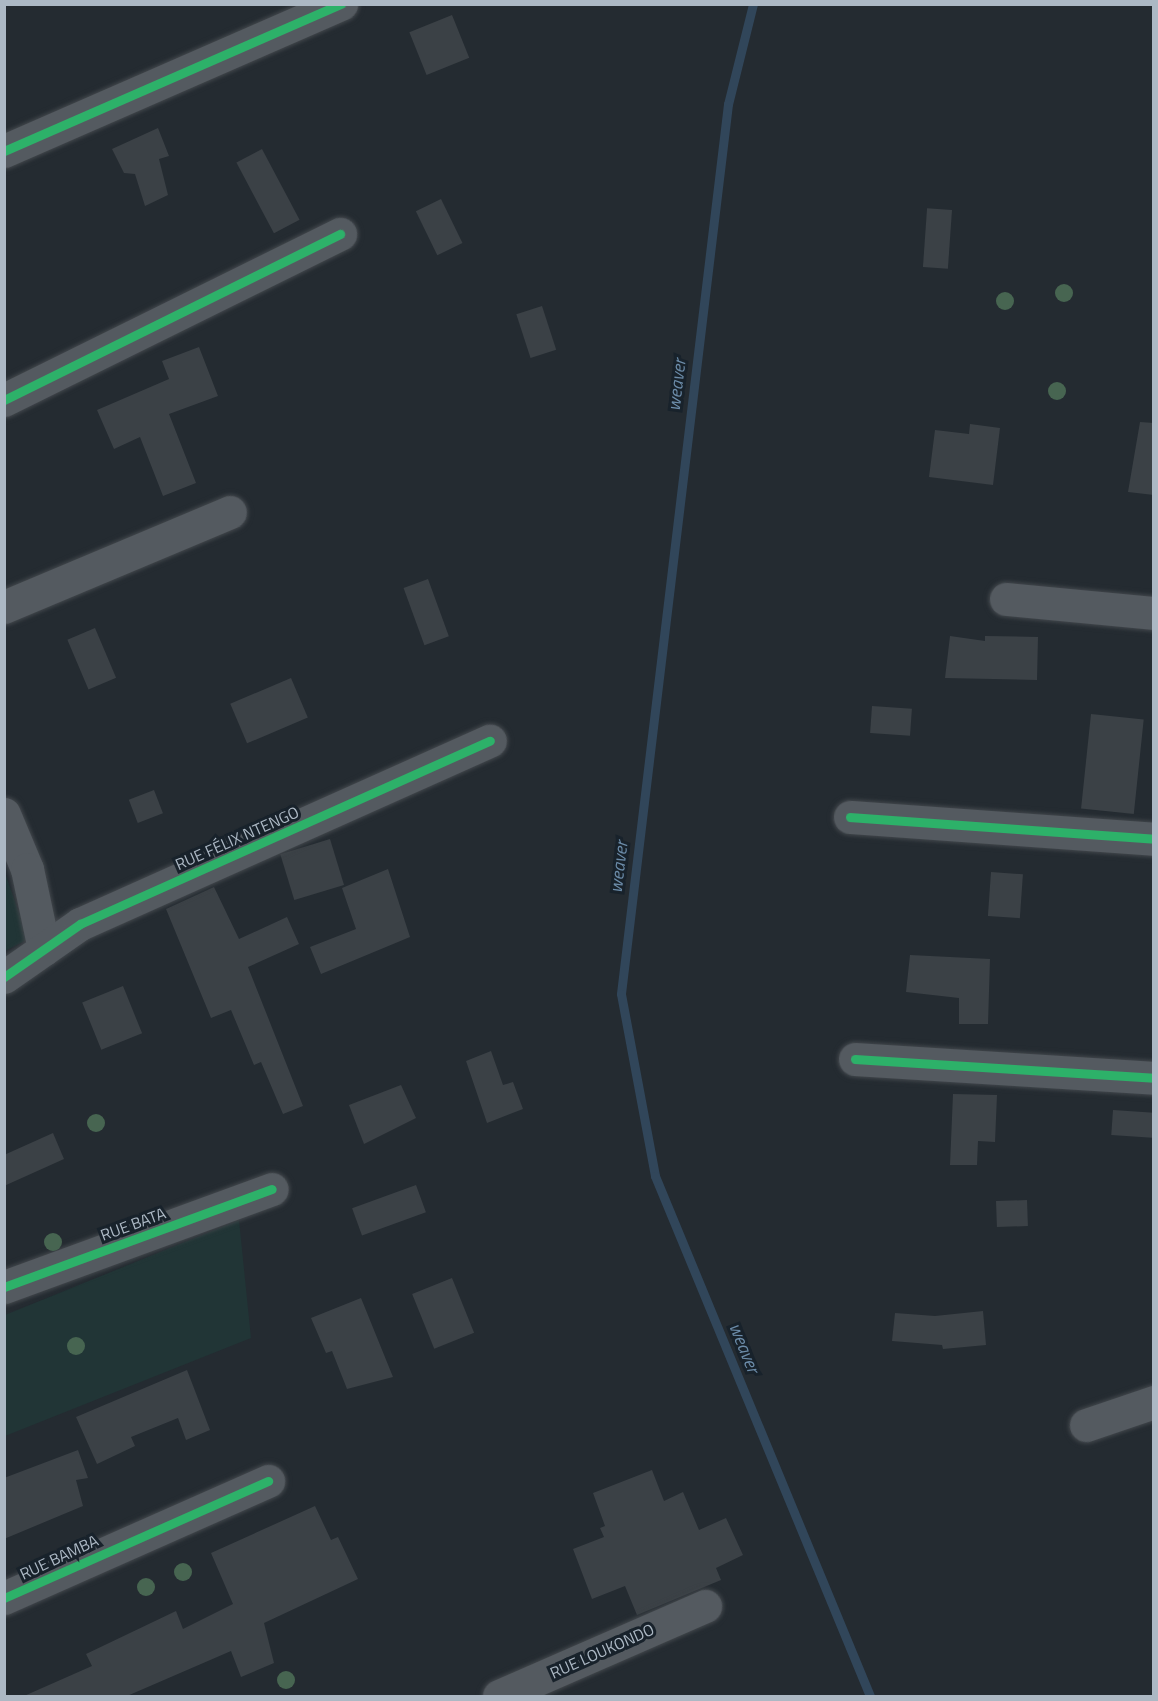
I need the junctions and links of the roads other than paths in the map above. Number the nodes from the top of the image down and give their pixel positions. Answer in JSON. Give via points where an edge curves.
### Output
{"nodes":[{"id":1,"x":341,"y":4,"type":"edge"},
{"id":2,"x":4,"y":151,"type":"edge"},
{"id":3,"x":340,"y":234,"type":"dead end"},
{"id":4,"x":4,"y":400,"type":"edge"},
{"id":5,"x":230,"y":512,"type":"dead end"},
{"id":6,"x":1006,"y":599,"type":"dead end"},
{"id":7,"x":4,"y":607,"type":"edge"},
{"id":8,"x":1154,"y":613,"type":"edge"},
{"id":9,"x":490,"y":741,"type":"dead end"},
{"id":10,"x":4,"y":814,"type":"edge"},
{"id":11,"x":850,"y":817,"type":"dead end"},
{"id":12,"x":1154,"y":839,"type":"edge"},
{"id":13,"x":44,"y":949,"type":"junction"},
{"id":14,"x":4,"y":977,"type":"edge"},
{"id":15,"x":855,"y":1059,"type":"dead end"},
{"id":16,"x":1154,"y":1078,"type":"edge"},
{"id":17,"x":272,"y":1189,"type":"dead end"},
{"id":18,"x":4,"y":1287,"type":"edge"},
{"id":19,"x":1154,"y":1402,"type":"edge"},
{"id":20,"x":1086,"y":1425,"type":"dead end"},
{"id":21,"x":268,"y":1481,"type":"dead end"},
{"id":22,"x":4,"y":1598,"type":"edge"},
{"id":23,"x":705,"y":1606,"type":"dead end"},
{"id":24,"x":499,"y":1696,"type":"edge"}],
"edges":[{"from":1,"to":2,"type":"street"},
{"from":3,"to":4,"type":"street"},
{"from":5,"to":7,"type":"street"},
{"from":6,"to":8,"type":"street"},
{"from":9,"to":13,"type":"street","name":"RUE FÉLIX NTENGO","via":[[80,924]]},
{"from":10,"to":13,"type":"street","via":[[27,869]]},
{"from":11,"to":12,"type":"street"},
{"from":13,"to":14,"type":"street","name":"RUE FÉLIX NTENGO"},
{"from":15,"to":16,"type":"street"},
{"from":17,"to":18,"type":"street","name":"RUE BATA"},
{"from":19,"to":20,"type":"street"},
{"from":21,"to":22,"type":"street","name":"RUE BAMBA"},
{"from":23,"to":24,"type":"street","name":"RUE LOUKONDO"}]}
